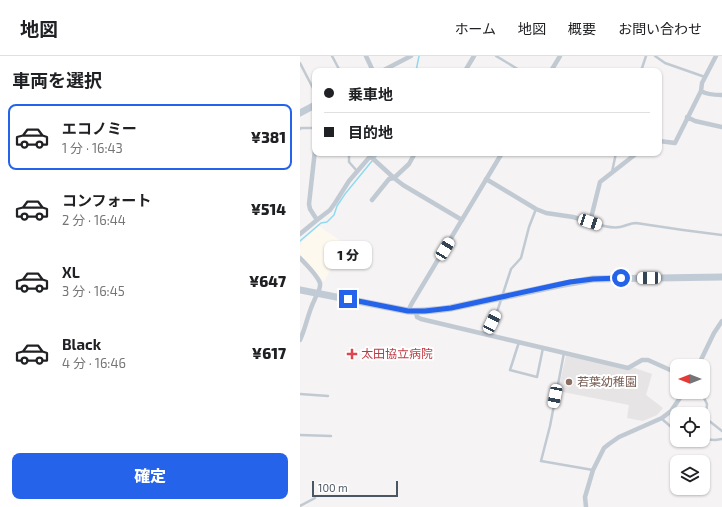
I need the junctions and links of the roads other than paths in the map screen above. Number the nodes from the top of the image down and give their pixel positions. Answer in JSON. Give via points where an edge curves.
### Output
{"nodes":[{"id":1,"x":332,"y":56,"type":"edge"},
{"id":2,"x":366,"y":56,"type":"edge"},
{"id":3,"x":411,"y":56,"type":"edge"},
{"id":4,"x":474,"y":56,"type":"edge"},
{"id":5,"x":496,"y":56,"type":"edge"},
{"id":6,"x":560,"y":56,"type":"edge"},
{"id":7,"x":646,"y":56,"type":"edge"},
{"id":8,"x":655,"y":56,"type":"edge"},
{"id":9,"x":716,"y":56,"type":"edge"},
{"id":10,"x":300,"y":63,"type":"edge"},
{"id":11,"x":338,"y":68,"type":"edge"},
{"id":12,"x":372,"y":68,"type":"edge"},
{"id":13,"x":388,"y":68,"type":"edge"},
{"id":14,"x":467,"y":68,"type":"edge"},
{"id":15,"x":516,"y":68,"type":"edge"},
{"id":16,"x":553,"y":68,"type":"edge"},
{"id":17,"x":642,"y":68,"type":"edge"},
{"id":18,"x":705,"y":77,"type":"junction"},
{"id":19,"x":312,"y":86,"type":"edge"},
{"id":20,"x":701,"y":91,"type":"junction"},
{"id":21,"x":722,"y":95,"type":"edge"},
{"id":22,"x":312,"y":107,"type":"edge"},
{"id":23,"x":300,"y":113,"type":"edge"},
{"id":24,"x":687,"y":117,"type":"junction"},
{"id":25,"x":722,"y":127,"type":"edge"},
{"id":26,"x":312,"y":128,"type":"edge"},
{"id":27,"x":300,"y":129,"type":"edge"},
{"id":28,"x":662,"y":142,"type":"edge"},
{"id":29,"x":314,"y":156,"type":"edge"},
{"id":30,"x":349,"y":156,"type":"edge"},
{"id":31,"x":370,"y":156,"type":"edge"},
{"id":32,"x":374,"y":156,"type":"edge"},
{"id":33,"x":413,"y":156,"type":"edge"},
{"id":34,"x":500,"y":156,"type":"edge"},
{"id":35,"x":615,"y":156,"type":"edge"},
{"id":36,"x":632,"y":156,"type":"edge"},
{"id":37,"x":357,"y":171,"type":"junction"},
{"id":38,"x":612,"y":173,"type":"junction"},
{"id":39,"x":394,"y":178,"type":"junction"},
{"id":40,"x":486,"y":179,"type":"junction"},
{"id":41,"x":372,"y":200,"type":"dead end"},
{"id":42,"x":536,"y":209,"type":"junction"},
{"id":43,"x":317,"y":220,"type":"junction"},
{"id":44,"x":462,"y":220,"type":"junction"},
{"id":45,"x":590,"y":222,"type":"junction"},
{"id":46,"x":300,"y":234,"type":"edge"},
{"id":47,"x":722,"y":235,"type":"edge"},
{"id":48,"x":300,"y":258,"type":"edge"},
{"id":49,"x":722,"y":277,"type":"edge"},
{"id":50,"x":300,"y":290,"type":"edge"},
{"id":51,"x":318,"y":293,"type":"junction"},
{"id":52,"x":501,"y":297,"type":"junction"},
{"id":53,"x":412,"y":312,"type":"junction"},
{"id":54,"x":722,"y":321,"type":"edge"},
{"id":55,"x":486,"y":334,"type":"junction"},
{"id":56,"x":300,"y":340,"type":"edge"},
{"id":57,"x":519,"y":342,"type":"junction"},
{"id":58,"x":544,"y":348,"type":"junction"},
{"id":59,"x":564,"y":353,"type":"junction"},
{"id":60,"x":701,"y":359,"type":"edge"},
{"id":61,"x":670,"y":370,"type":"edge"},
{"id":62,"x":300,"y":394,"type":"edge"},
{"id":63,"x":328,"y":396,"type":"dead end"},
{"id":64,"x":679,"y":399,"type":"edge"},
{"id":65,"x":704,"y":399,"type":"edge"},
{"id":66,"x":662,"y":418,"type":"junction"},
{"id":67,"x":670,"y":425,"type":"edge"},
{"id":68,"x":722,"y":431,"type":"edge"},
{"id":69,"x":300,"y":436,"type":"edge"},
{"id":70,"x":331,"y":436,"type":"dead end"},
{"id":71,"x":722,"y":439,"type":"edge"},
{"id":72,"x":710,"y":440,"type":"edge"},
{"id":73,"x":593,"y":470,"type":"junction"},
{"id":74,"x":314,"y":498,"type":"dead end"},
{"id":75,"x":300,"y":506,"type":"edge"},
{"id":76,"x":586,"y":507,"type":"edge"}],
"edges":[{"from":1,"to":11,"type":"lane"},
{"from":2,"to":12,"type":"street"},
{"from":3,"to":13,"type":"street"},
{"from":4,"to":14,"type":"street"},
{"from":5,"to":15,"type":"lane"},
{"from":6,"to":16,"type":"street"},
{"from":7,"to":17,"type":"lane"},
{"from":8,"to":18,"type":"lane","via":[[665,63]]},
{"from":9,"to":18,"type":"street"},
{"from":10,"to":19,"type":"lane"},
{"from":18,"to":20,"type":"street"},
{"from":20,"to":21,"type":"street"},
{"from":20,"to":24,"type":"street"},
{"from":22,"to":23,"type":"street"},
{"from":24,"to":25,"type":"street"},
{"from":24,"to":28,"type":"street","via":[[675,144]]},
{"from":26,"to":27,"type":"lane"},
{"from":29,"to":43,"type":"street","via":[[309,204]]},
{"from":30,"to":37,"type":"lane","via":[[349,162]]},
{"from":31,"to":37,"type":"street"},
{"from":32,"to":39,"type":"street"},
{"from":33,"to":39,"type":"street","via":[[409,164]]},
{"from":34,"to":40,"type":"street"},
{"from":35,"to":38,"type":"lane"},
{"from":36,"to":38,"type":"street"},
{"from":37,"to":43,"type":"street","via":[[330,210]]},
{"from":38,"to":45,"type":"street","via":[[600,182]]},
{"from":39,"to":41,"type":"street","via":[[389,179]]},
{"from":39,"to":44,"type":"street"},
{"from":40,"to":42,"type":"street"},
{"from":40,"to":44,"type":"street"},
{"from":42,"to":45,"type":"street"},
{"from":42,"to":52,"type":"lane","via":[[520,258],[511,269]]},
{"from":43,"to":46,"type":"street"},
{"from":44,"to":53,"type":"street","via":[[410,305]]},
{"from":45,"to":47,"type":"lane","via":[[619,228],[636,223]]},
{"from":48,"to":51,"type":"street","via":[[318,278]]},
{"from":49,"to":52,"type":"street","via":[[593,279]]},
{"from":50,"to":51,"type":"street"},
{"from":51,"to":53,"type":"street"},
{"from":51,"to":56,"type":"street","via":[[310,308]]},
{"from":52,"to":53,"type":"street","via":[[440,310]]},
{"from":52,"to":55,"type":"lane"},
{"from":53,"to":55,"type":"street","via":[[421,319]]},
{"from":54,"to":60,"type":"street"},
{"from":55,"to":57,"type":"street"},
{"from":57,"to":58,"type":"street"},
{"from":57,"to":58,"type":"lane","via":[[510,370],[537,377]]},
{"from":58,"to":59,"type":"street"},
{"from":59,"to":61,"type":"street","via":[[628,368],[642,360],[648,360]]},
{"from":59,"to":73,"type":"lane","via":[[541,461]]},
{"from":62,"to":63,"type":"lane"},
{"from":64,"to":66,"type":"street"},
{"from":65,"to":68,"type":"lane","via":[[708,420]]},
{"from":66,"to":67,"type":"lane"},
{"from":66,"to":73,"type":"street","via":[[609,444],[604,448]]},
{"from":69,"to":70,"type":"lane"},
{"from":71,"to":72,"type":"lane"},
{"from":73,"to":76,"type":"street","via":[[585,497]]},
{"from":74,"to":75,"type":"lane"}]}
